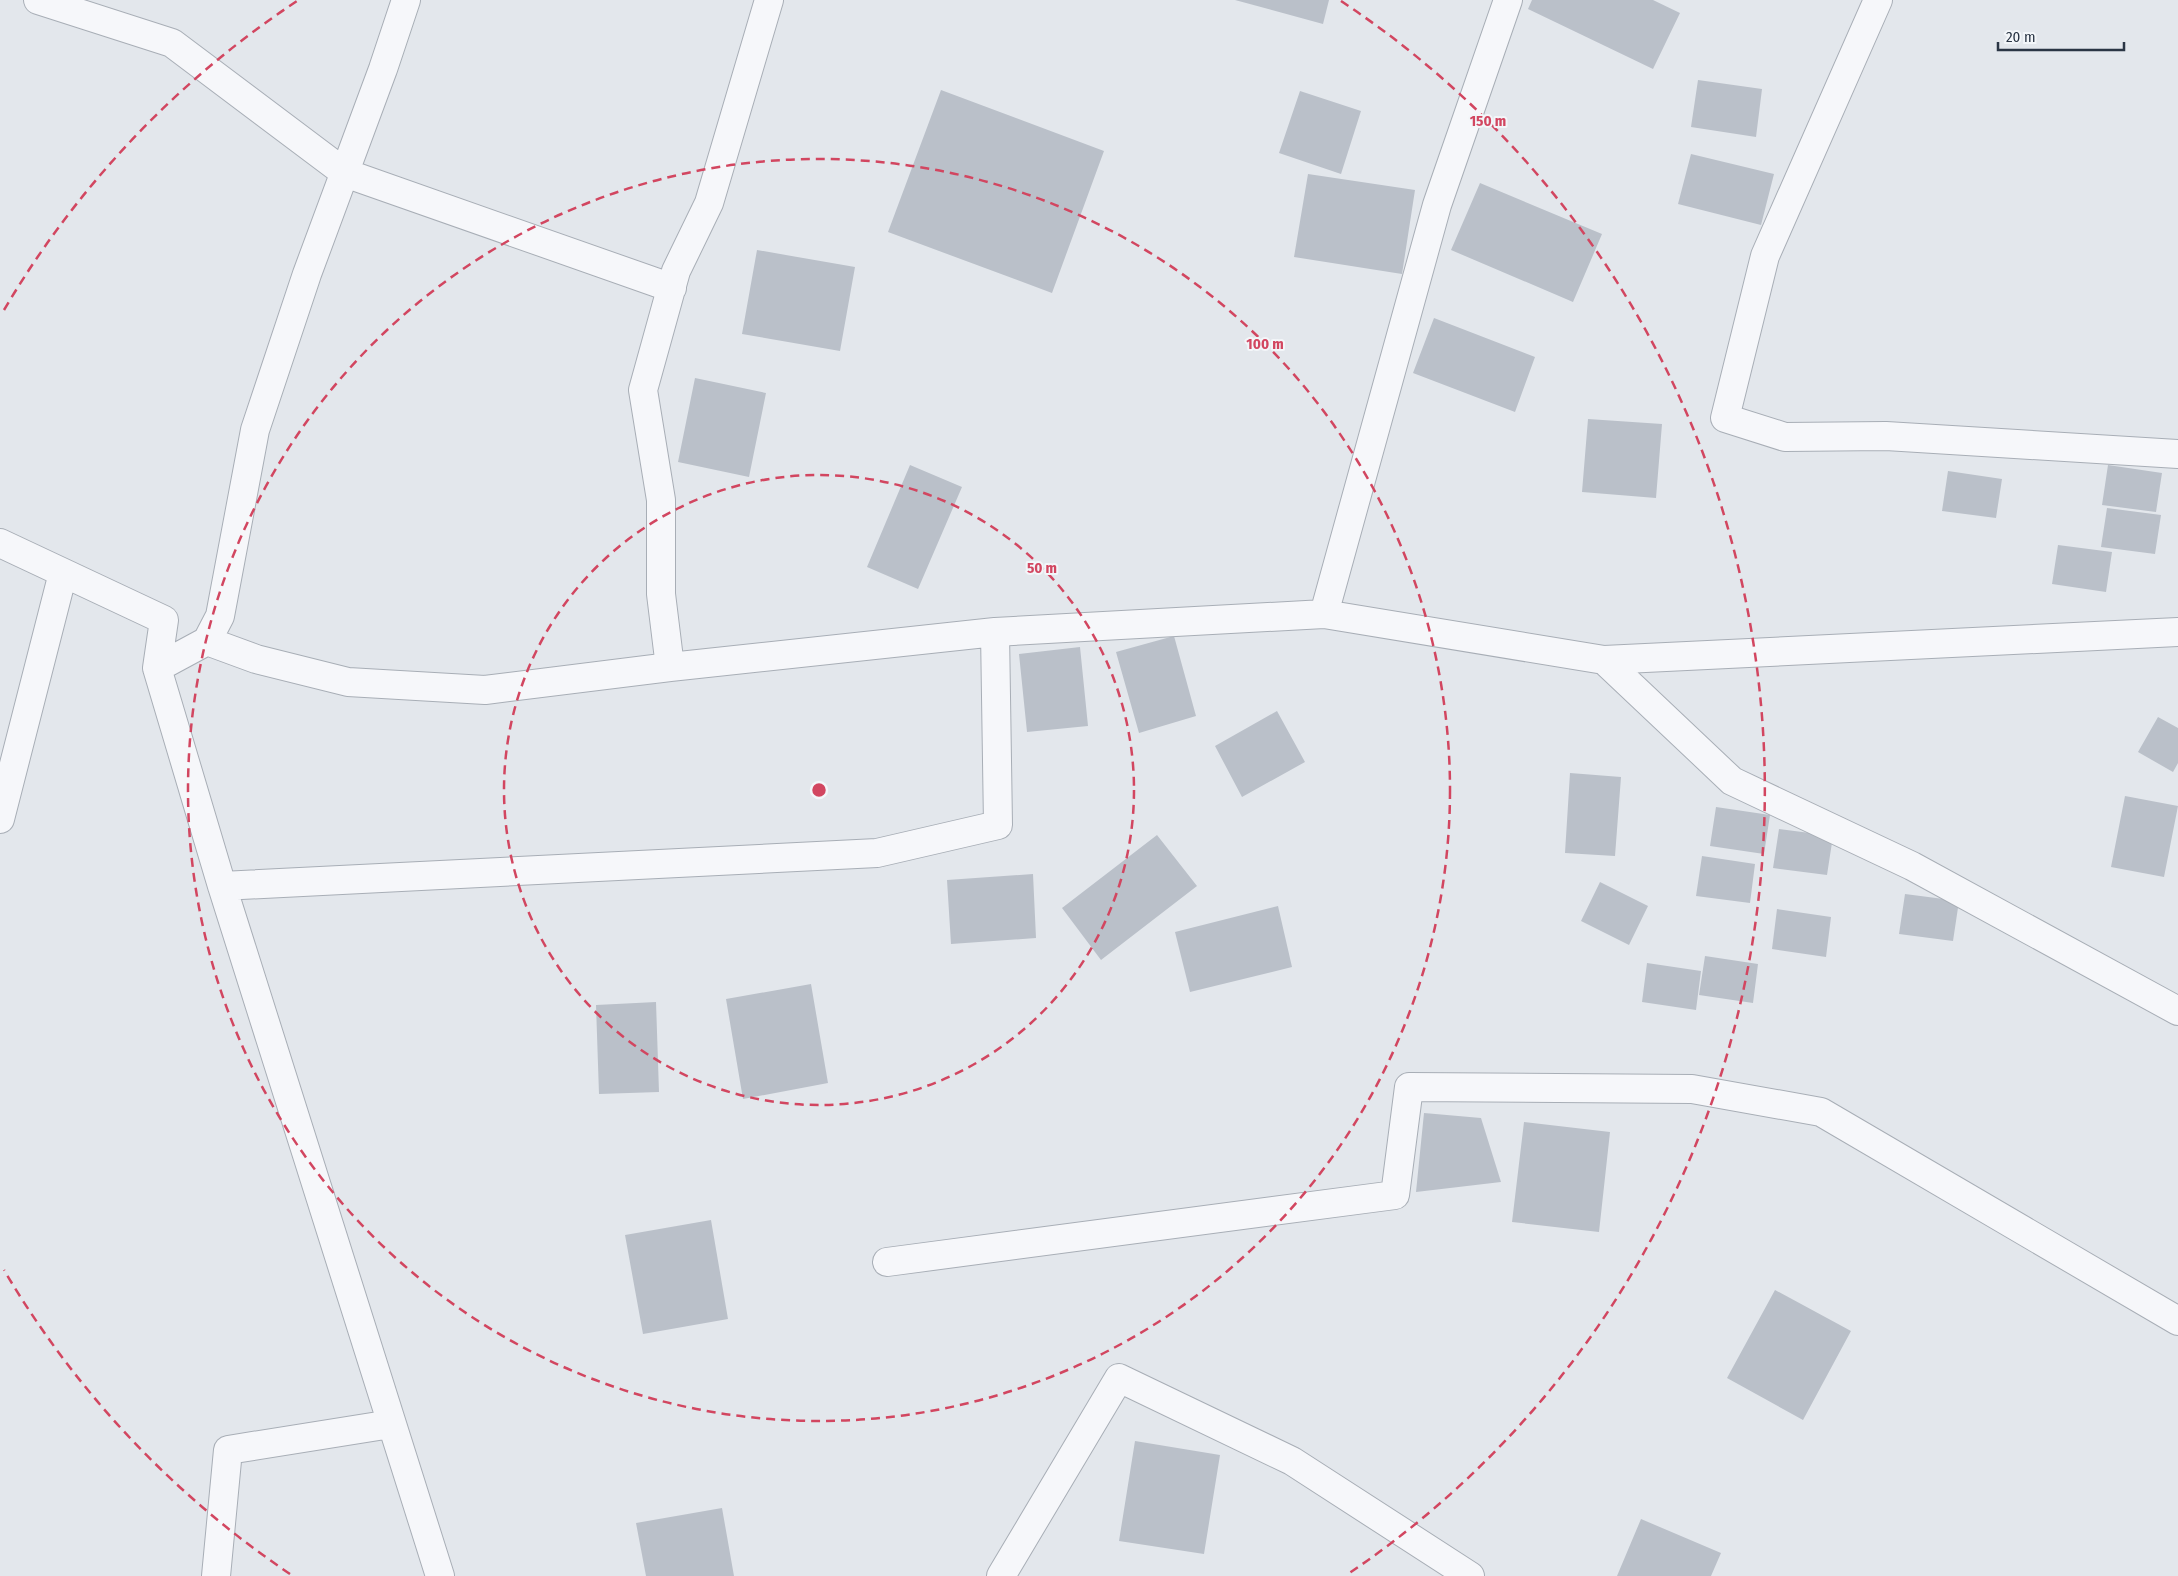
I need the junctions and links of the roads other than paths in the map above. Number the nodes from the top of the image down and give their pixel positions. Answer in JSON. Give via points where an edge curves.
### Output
{"nodes":[{"id":1,"x":38,"y":0,"type":"edge"},
{"id":2,"x":406,"y":0,"type":"edge"},
{"id":3,"x":769,"y":0,"type":"edge"},
{"id":4,"x":1508,"y":0,"type":"edge"},
{"id":5,"x":1878,"y":0,"type":"edge"},
{"id":6,"x":345,"y":173,"type":"junction"},
{"id":7,"x":672,"y":288,"type":"junction"},
{"id":8,"x":2178,"y":454,"type":"edge"},
{"id":9,"x":0,"y":543,"type":"edge"},
{"id":10,"x":63,"y":573,"type":"junction"},
{"id":11,"x":1324,"y":614,"type":"junction"},
{"id":12,"x":994,"y":632,"type":"junction"},
{"id":13,"x":2178,"y":632,"type":"edge"},
{"id":14,"x":207,"y":641,"type":"junction"},
{"id":15,"x":1604,"y":660,"type":"junction"},
{"id":16,"x":670,"y":667,"type":"junction"},
{"id":17,"x":157,"y":668,"type":"junction"},
{"id":18,"x":0,"y":819,"type":"edge"},
{"id":19,"x":222,"y":886,"type":"junction"},
{"id":20,"x":2178,"y":1011,"type":"edge"},
{"id":21,"x":887,"y":1262,"type":"dead end"},
{"id":22,"x":2178,"y":1321,"type":"edge"},
{"id":23,"x":391,"y":1424,"type":"junction"},
{"id":24,"x":216,"y":1576,"type":"edge"},
{"id":25,"x":440,"y":1576,"type":"edge"},
{"id":26,"x":1001,"y":1576,"type":"edge"},
{"id":27,"x":1470,"y":1576,"type":"edge"}],
"edges":[{"from":1,"to":6,"type":"street","via":[[172,43]]},
{"from":2,"to":6,"type":"street"},
{"from":3,"to":7,"type":"street","via":[[709,204],[676,272]]},
{"from":4,"to":11,"type":"street","via":[[1437,205]]},
{"from":5,"to":8,"type":"street","via":[[1765,256],[1725,418],[1786,437],[1886,436]]},
{"from":6,"to":7,"type":"street"},
{"from":6,"to":14,"type":"street","via":[[255,430],[220,616]]},
{"from":7,"to":16,"type":"street","via":[[644,390],[661,500],[661,594]]},
{"from":9,"to":10,"type":"street"},
{"from":10,"to":17,"type":"street","via":[[164,620]]},
{"from":10,"to":18,"type":"street"},
{"from":11,"to":12,"type":"street"},
{"from":11,"to":15,"type":"street"},
{"from":12,"to":16,"type":"street"},
{"from":12,"to":19,"type":"street","via":[[998,826],[877,853]]},
{"from":13,"to":15,"type":"street"},
{"from":14,"to":16,"type":"street","via":[[256,660],[348,682],[475,690]]},
{"from":14,"to":17,"type":"street"},
{"from":15,"to":20,"type":"street","via":[[1732,781],[1912,866]]},
{"from":17,"to":19,"type":"street"},
{"from":19,"to":23,"type":"street"},
{"from":21,"to":22,"type":"street","via":[[1395,1195],[1409,1087],[1692,1089],[1821,1112]]},
{"from":23,"to":24,"type":"street","via":[[228,1450]]},
{"from":23,"to":25,"type":"street"},
{"from":26,"to":27,"type":"street","via":[[1119,1378],[1292,1461]]}]}
